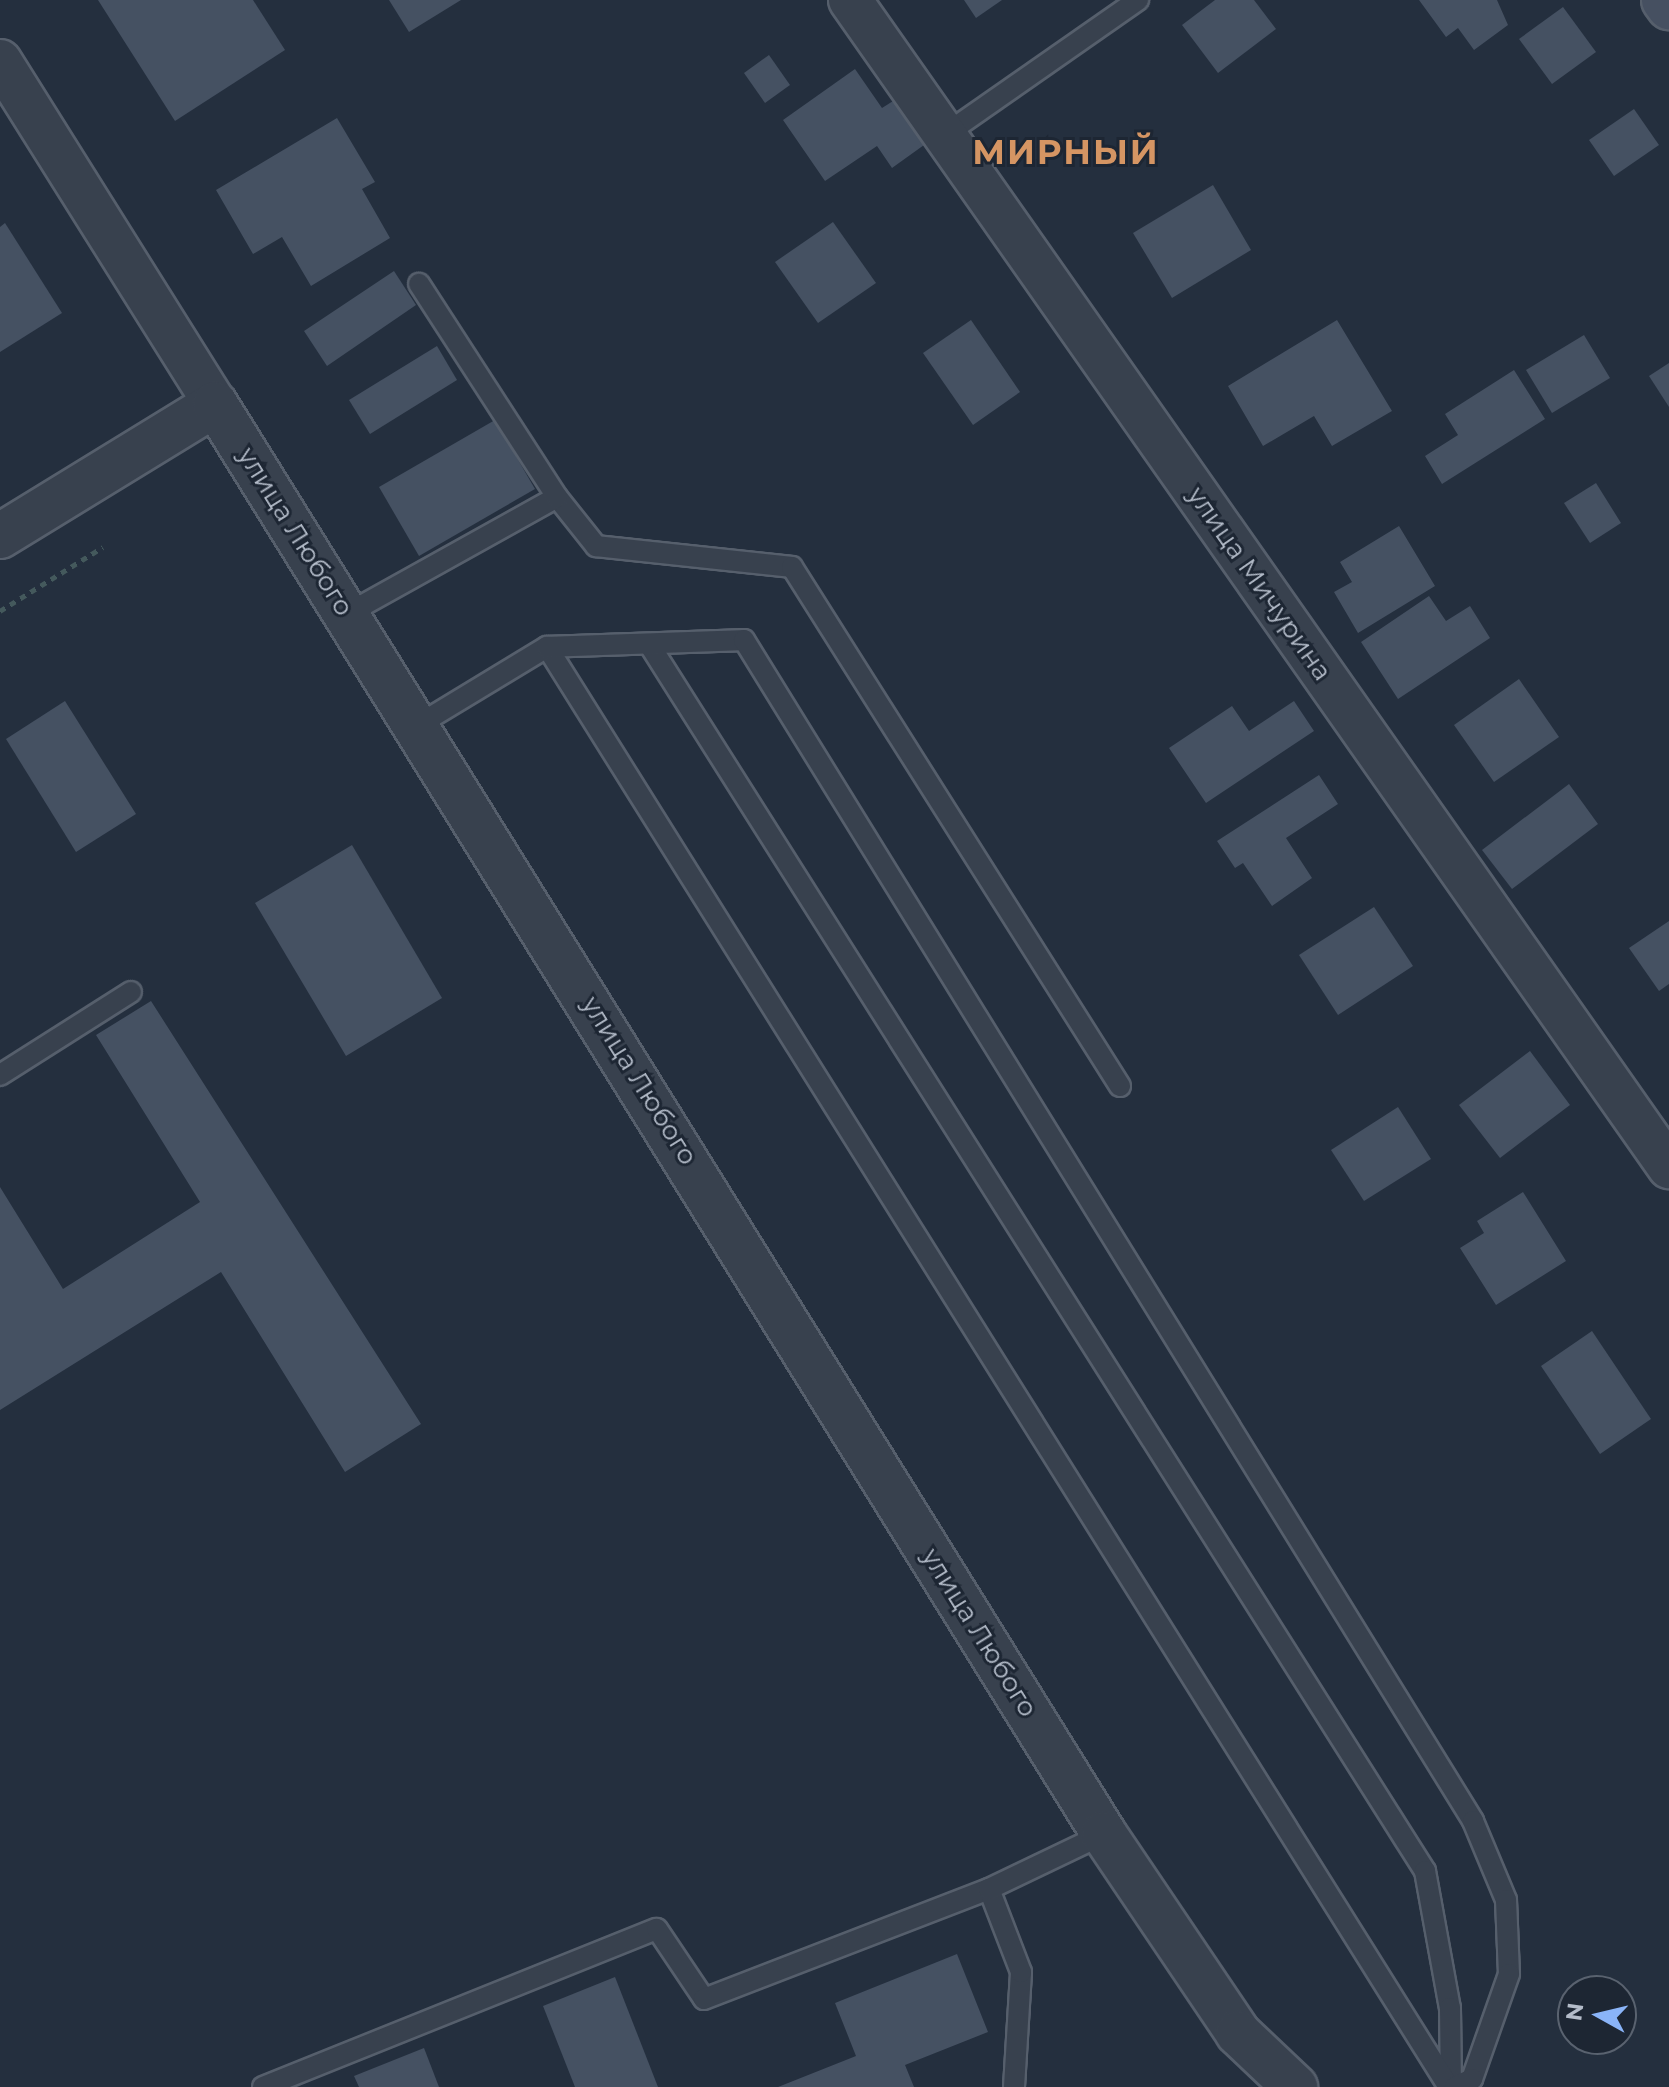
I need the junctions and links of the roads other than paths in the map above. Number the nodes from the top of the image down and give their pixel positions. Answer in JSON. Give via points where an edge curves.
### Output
{"nodes":[{"id":1,"x":850,"y":0,"type":"edge"},
{"id":2,"x":1138,"y":0,"type":"edge"},
{"id":3,"x":1664,"y":0,"type":"edge"},
{"id":4,"x":1669,"y":7,"type":"edge"},
{"id":5,"x":0,"y":61,"type":"edge"},
{"id":6,"x":943,"y":136,"type":"junction"},
{"id":7,"x":419,"y":284,"type":"dead end"},
{"id":8,"x":215,"y":404,"type":"junction"},
{"id":9,"x":557,"y":497,"type":"junction"},
{"id":10,"x":0,"y":536,"type":"edge"},
{"id":11,"x":347,"y":614,"type":"junction"},
{"id":12,"x":649,"y":644,"type":"junction"},
{"id":13,"x":547,"y":647,"type":"junction"},
{"id":14,"x":418,"y":725,"type":"junction"},
{"id":15,"x":131,"y":992,"type":"dead end"},
{"id":16,"x":0,"y":1075,"type":"edge"},
{"id":17,"x":1120,"y":1086,"type":"dead end"},
{"id":18,"x":1669,"y":1167,"type":"edge"},
{"id":19,"x":1104,"y":1834,"type":"junction"},
{"id":20,"x":989,"y":1889,"type":"junction"},
{"id":21,"x":263,"y":2087,"type":"edge"},
{"id":22,"x":1014,"y":2087,"type":"edge"},
{"id":23,"x":1295,"y":2087,"type":"edge"},
{"id":24,"x":1452,"y":2087,"type":"edge"}],
"edges":[{"from":1,"to":6,"type":"street","name":"улица Мичурина"},
{"from":2,"to":6,"type":"lane"},
{"from":3,"to":4,"type":"main road"},
{"from":5,"to":8,"type":"street","name":"улица Любого"},
{"from":6,"to":18,"type":"street","name":"улица Мичурина"},
{"from":7,"to":9,"type":"lane"},
{"from":8,"to":10,"type":"street"},
{"from":8,"to":11,"type":"street","name":"улица Любого"},
{"from":9,"to":11,"type":"lane"},
{"from":9,"to":17,"type":"lane","via":[[596,546],[792,567]]},
{"from":11,"to":14,"type":"street","name":"улица Любого"},
{"from":12,"to":13,"type":"lane"},
{"from":12,"to":24,"type":"lane","via":[[1425,1871],[1450,2008]]},
{"from":12,"to":24,"type":"lane","via":[[744,640],[1473,1821],[1506,1900],[1509,1974],[1472,2079]]},
{"from":13,"to":14,"type":"lane"},
{"from":13,"to":24,"type":"lane"},
{"from":14,"to":19,"type":"street","name":"улица Любого"},
{"from":15,"to":16,"type":"lane"},
{"from":19,"to":20,"type":"lane"},
{"from":19,"to":23,"type":"street","name":"улица Любого","via":[[1238,2033]]},
{"from":20,"to":21,"type":"lane","via":[[704,1999],[657,1929]]},
{"from":20,"to":22,"type":"lane","via":[[1021,1972]]}]}
